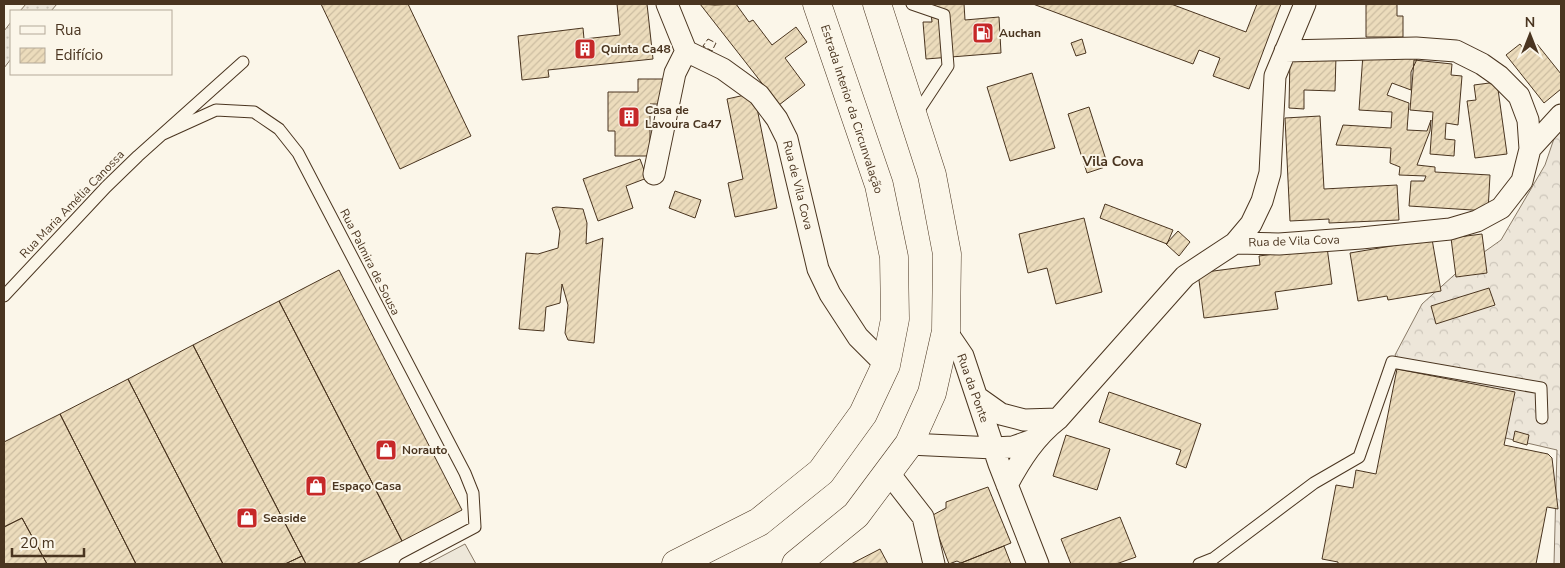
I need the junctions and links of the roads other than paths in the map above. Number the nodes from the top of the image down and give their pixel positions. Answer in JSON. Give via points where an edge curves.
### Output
{"nodes":[{"id":1,"x":667,"y":4,"type":"edge"},
{"id":2,"x":817,"y":4,"type":"edge"},
{"id":3,"x":877,"y":4,"type":"edge"},
{"id":4,"x":912,"y":4,"type":"edge"},
{"id":5,"x":1305,"y":4,"type":"edge"},
{"id":6,"x":1285,"y":51,"type":"junction"},
{"id":7,"x":686,"y":52,"type":"junction"},
{"id":8,"x":243,"y":62,"type":"dead end"},
{"id":9,"x":1561,"y":116,"type":"edge"},
{"id":10,"x":914,"y":117,"type":"junction"},
{"id":11,"x":163,"y":134,"type":"junction"},
{"id":12,"x":1530,"y":149,"type":"junction"},
{"id":13,"x":654,"y":174,"type":"dead end"},
{"id":14,"x":1235,"y":243,"type":"junction"},
{"id":15,"x":4,"y":296,"type":"edge"},
{"id":16,"x":946,"y":331,"type":"junction"},
{"id":17,"x":886,"y":366,"type":"junction"},
{"id":18,"x":977,"y":397,"type":"junction"},
{"id":19,"x":1542,"y":418,"type":"dead end"},
{"id":20,"x":1058,"y":419,"type":"junction"},
{"id":21,"x":1036,"y":439,"type":"junction"},
{"id":22,"x":909,"y":444,"type":"junction"},
{"id":23,"x":994,"y":448,"type":"junction"},
{"id":24,"x":888,"y":472,"type":"junction"},
{"id":25,"x":1007,"y":485,"type":"junction"},
{"id":26,"x":404,"y":564,"type":"edge"},
{"id":27,"x":676,"y":564,"type":"edge"},
{"id":28,"x":796,"y":564,"type":"edge"},
{"id":29,"x":934,"y":564,"type":"edge"},
{"id":30,"x":1038,"y":564,"type":"edge"},
{"id":31,"x":1199,"y":564,"type":"edge"}],
"edges":[{"from":1,"to":7,"type":"street"},
{"from":2,"to":17,"type":"main road","name":"Estrada Interior da Circunvalação","via":[[879,185],[894,256],[895,319]]},
{"from":3,"to":10,"type":"main road"},
{"from":4,"to":10,"type":"lane","via":[[944,15],[948,66]]},
{"from":5,"to":6,"type":"street"},
{"from":6,"to":12,"type":"street","name":"Rua de Vila Cova","via":[[1416,48],[1456,52],[1482,64],[1519,96],[1528,120]]},
{"from":6,"to":14,"type":"street","via":[[1275,76],[1270,173],[1251,224]]},
{"from":7,"to":13,"type":"street","via":[[675,73]]},
{"from":7,"to":17,"type":"street","name":"Rua de Vila Cova","via":[[723,69],[760,96],[776,119],[788,139],[818,269],[858,337]]},
{"from":8,"to":11,"type":"lane","name":"Rua Maria Amélia Canossa"},
{"from":9,"to":12,"type":"street","name":"Rua de Vila Cova"},
{"from":10,"to":16,"type":"main road","via":[[932,175],[947,254]]},
{"from":11,"to":15,"type":"lane","name":"Rua Maria Amélia Canossa","via":[[106,187]]},
{"from":11,"to":26,"type":"lane","name":"Rua Palmira de Sousa","via":[[216,110],[254,112],[279,129],[298,153],[473,493],[475,527]]},
{"from":12,"to":14,"type":"street","name":"Rua de Vila Cova","via":[[1522,182],[1500,208],[1477,221],[1450,230],[1279,244]]},
{"from":14,"to":20,"type":"street","name":"Rua de Vila Cova","via":[[1185,276]]},
{"from":16,"to":18,"type":"street","name":"Rua da Ponte","via":[[963,356]]},
{"from":16,"to":22,"type":"main road","via":[[932,392]]},
{"from":17,"to":27,"type":"main road","name":"Estrada Interior da Circunvalação","via":[[863,414],[821,472],[759,522]]},
{"from":18,"to":20,"type":"street","via":[[1001,414],[1024,420]]},
{"from":18,"to":23,"type":"street","name":"Rua da Ponte"},
{"from":19,"to":31,"type":"lane","via":[[1541,388],[1392,362],[1359,457],[1314,483],[1214,558]]},
{"from":20,"to":21,"type":"street","name":"Rua de Vila Cova"},
{"from":21,"to":23,"type":"street","name":"Rua de Vila Cova","via":[[1012,447]]},
{"from":21,"to":25,"type":"street","name":"Rua de Vila Cova"},
{"from":22,"to":23,"type":"street"},
{"from":22,"to":24,"type":"main road"},
{"from":23,"to":25,"type":"street","name":"Rua da Ponte"},
{"from":24,"to":28,"type":"main road","via":[[856,515]]},
{"from":24,"to":29,"type":"street","via":[[923,517]]},
{"from":25,"to":30,"type":"street","name":"Rua da Ponte"}]}
